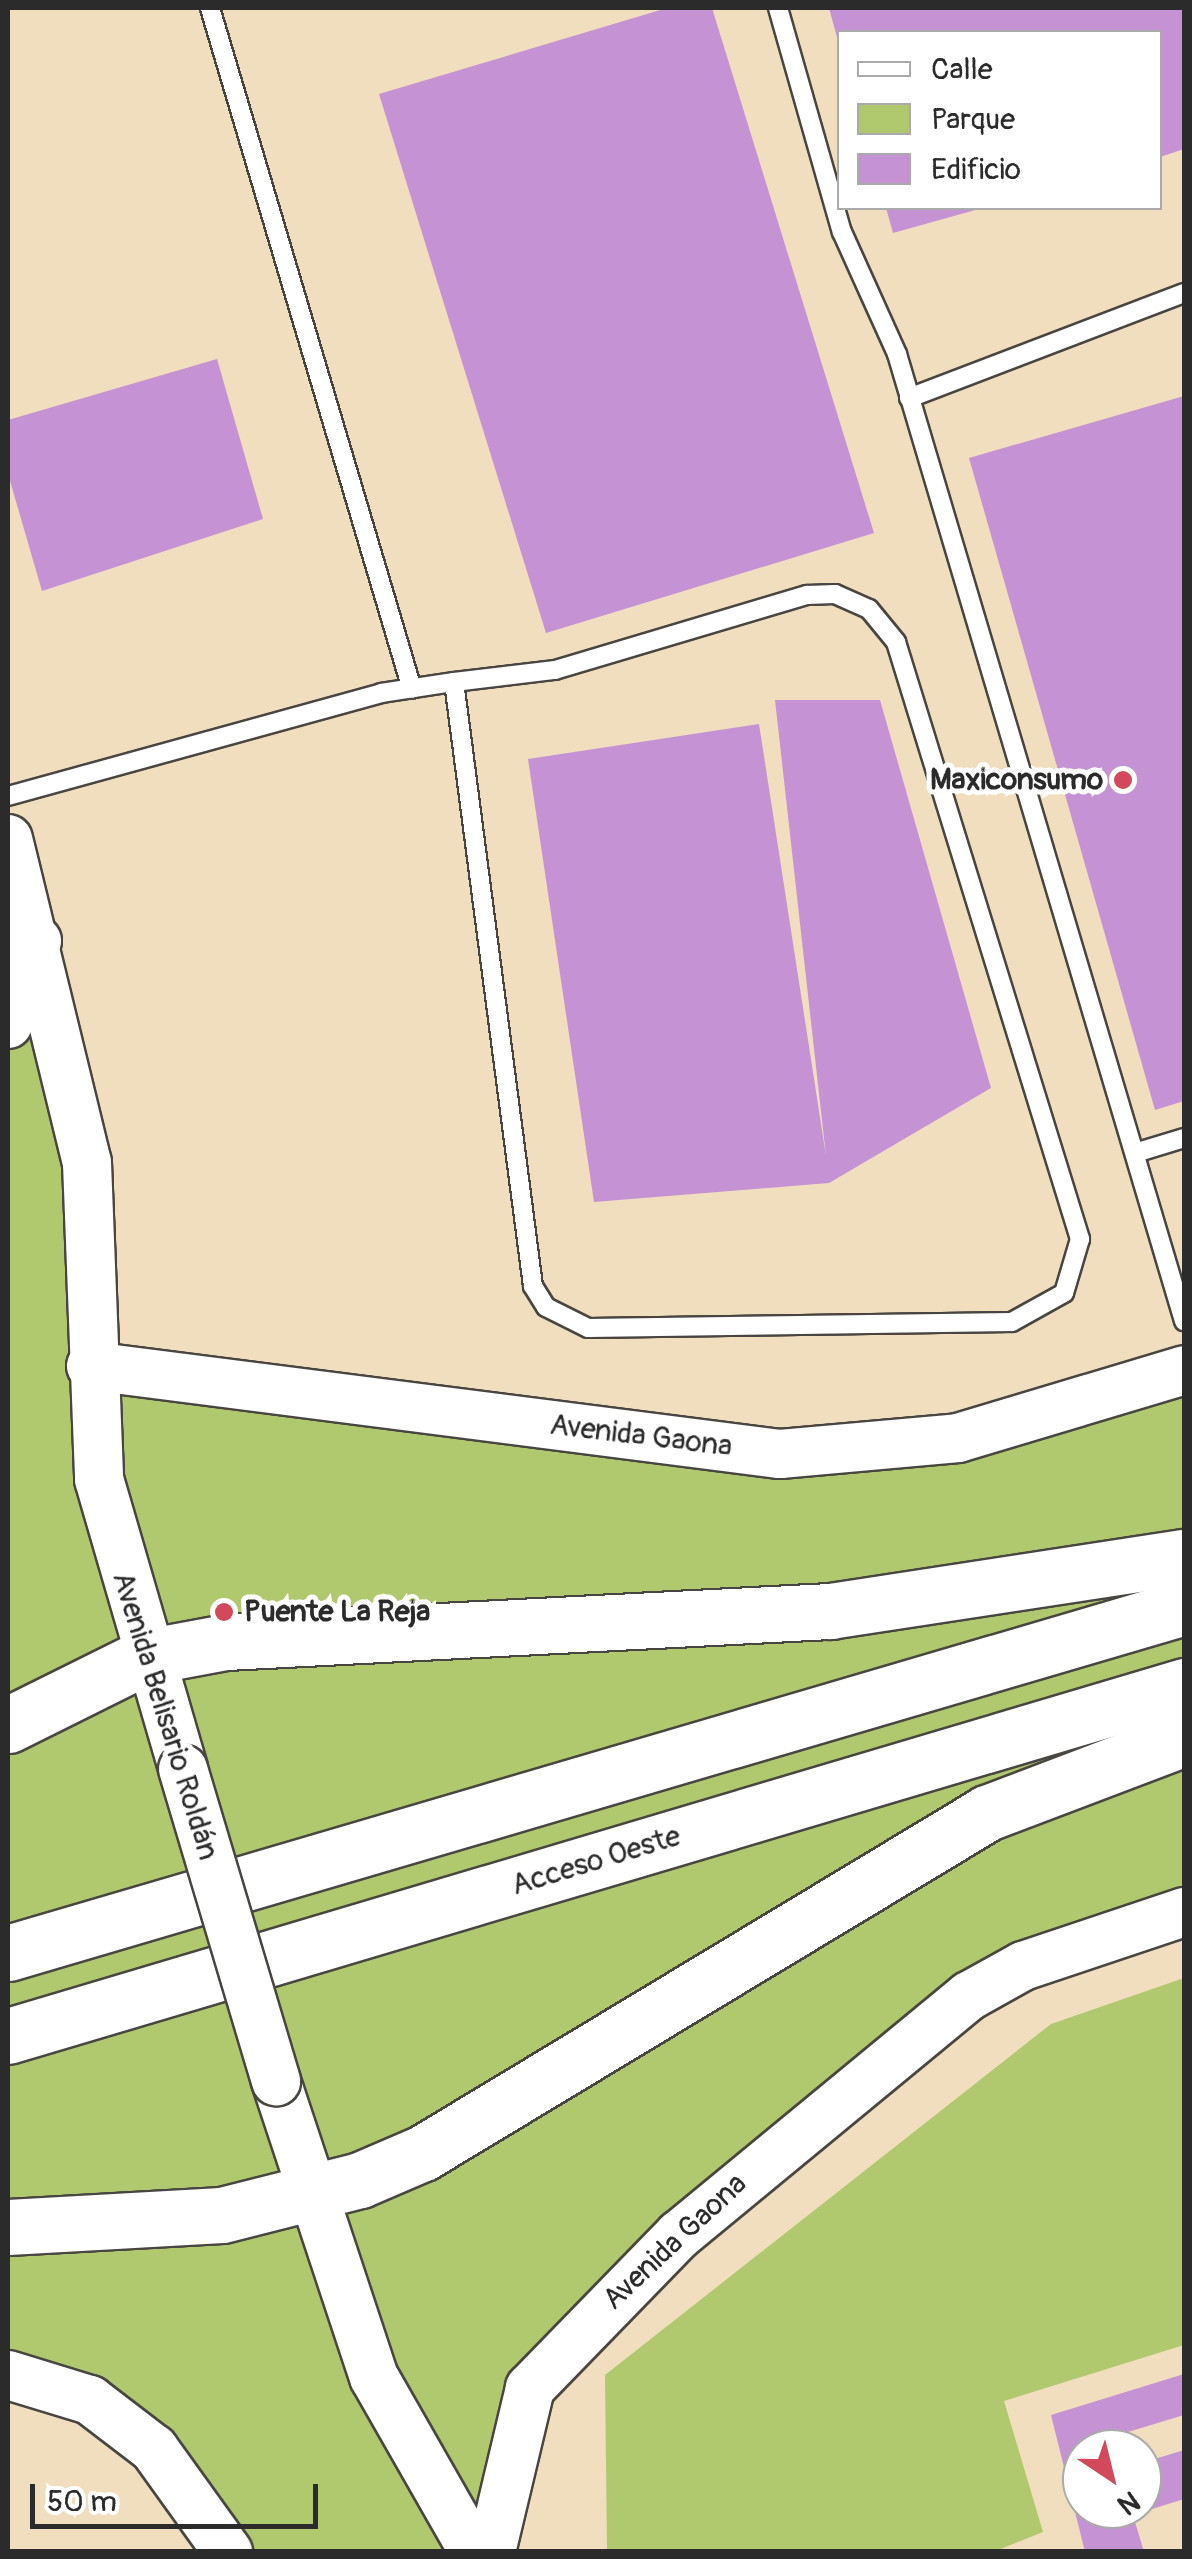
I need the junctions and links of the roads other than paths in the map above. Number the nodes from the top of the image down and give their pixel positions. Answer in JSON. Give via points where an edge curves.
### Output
{"nodes":[{"id":1,"x":210,"y":8,"type":"edge"},
{"id":2,"x":778,"y":8,"type":"edge"},
{"id":3,"x":1184,"y":293,"type":"edge"},
{"id":4,"x":909,"y":398,"type":"junction"},
{"id":5,"x":454,"y":682,"type":"junction"},
{"id":6,"x":412,"y":688,"type":"junction"},
{"id":7,"x":8,"y":796,"type":"edge"},
{"id":8,"x":8,"y":840,"type":"edge"},
{"id":9,"x":37,"y":941,"type":"junction"},
{"id":10,"x":8,"y":1024,"type":"edge"},
{"id":11,"x":1184,"y":1138,"type":"edge"},
{"id":12,"x":1135,"y":1153,"type":"junction"},
{"id":13,"x":1184,"y":1252,"type":"edge"},
{"id":14,"x":1166,"y":1258,"type":"junction"},
{"id":15,"x":1184,"y":1321,"type":"edge"},
{"id":16,"x":90,"y":1366,"type":"junction"},
{"id":17,"x":1184,"y":1370,"type":"edge"},
{"id":18,"x":1184,"y":1557,"type":"edge"},
{"id":19,"x":1184,"y":1608,"type":"edge"},
{"id":20,"x":145,"y":1657,"type":"junction"},
{"id":21,"x":1184,"y":1686,"type":"edge"},
{"id":22,"x":8,"y":1726,"type":"edge"},
{"id":23,"x":1184,"y":1738,"type":"edge"},
{"id":24,"x":1184,"y":1912,"type":"edge"},
{"id":25,"x":8,"y":1953,"type":"edge"},
{"id":26,"x":8,"y":2036,"type":"edge"},
{"id":27,"x":309,"y":2196,"type":"junction"},
{"id":28,"x":8,"y":2227,"type":"edge"},
{"id":29,"x":8,"y":2375,"type":"edge"},
{"id":30,"x":228,"y":2552,"type":"edge"},
{"id":31,"x":474,"y":2552,"type":"edge"},
{"id":32,"x":491,"y":2552,"type":"edge"}],
"edges":[{"from":1,"to":6,"type":"lane"},
{"from":2,"to":4,"type":"lane","via":[[842,232]]},
{"from":3,"to":4,"type":"lane"},
{"from":4,"to":12,"type":"lane"},
{"from":5,"to":5,"type":"lane","via":[[555,670],[807,595],[836,594],[869,609],[896,642],[1080,1239],[1064,1293],[1012,1322],[588,1328],[546,1307],[533,1286]]},
{"from":5,"to":6,"type":"lane"},
{"from":6,"to":7,"type":"lane"},
{"from":8,"to":9,"type":"street","name":"Avenida Belisario Roldán"},
{"from":9,"to":10,"type":"street"},
{"from":9,"to":16,"type":"street","name":"Avenida Belisario Roldán","via":[[87,1163]]},
{"from":11,"to":12,"type":"lane"},
{"from":12,"to":14,"type":"lane"},
{"from":13,"to":14,"type":"lane"},
{"from":14,"to":15,"type":"lane"},
{"from":16,"to":17,"type":"street","name":"Avenida Gaona","via":[[780,1454],[958,1438]]},
{"from":16,"to":20,"type":"street","name":"Avenida Belisario Roldán","via":[[99,1479]]},
{"from":18,"to":20,"type":"highway","via":[[830,1612],[226,1642]]},
{"from":19,"to":25,"type":"highway"},
{"from":20,"to":22,"type":"highway"},
{"from":20,"to":27,"type":"street","name":"Avenida Belisario Roldán","bridge":true},
{"from":21,"to":26,"type":"highway","name":"Acceso Oeste"},
{"from":23,"to":27,"type":"highway","via":[[986,1813],[423,2153]]},
{"from":24,"to":32,"type":"street","name":"Avenida Gaona","via":[[1022,1966],[969,1996],[679,2235],[530,2388]]},
{"from":27,"to":28,"type":"highway","via":[[222,2215]]},
{"from":27,"to":31,"type":"street","name":"Avenida Belisario Roldán","via":[[374,2377]]},
{"from":29,"to":30,"type":"street","via":[[90,2400],[154,2449]]}]}
